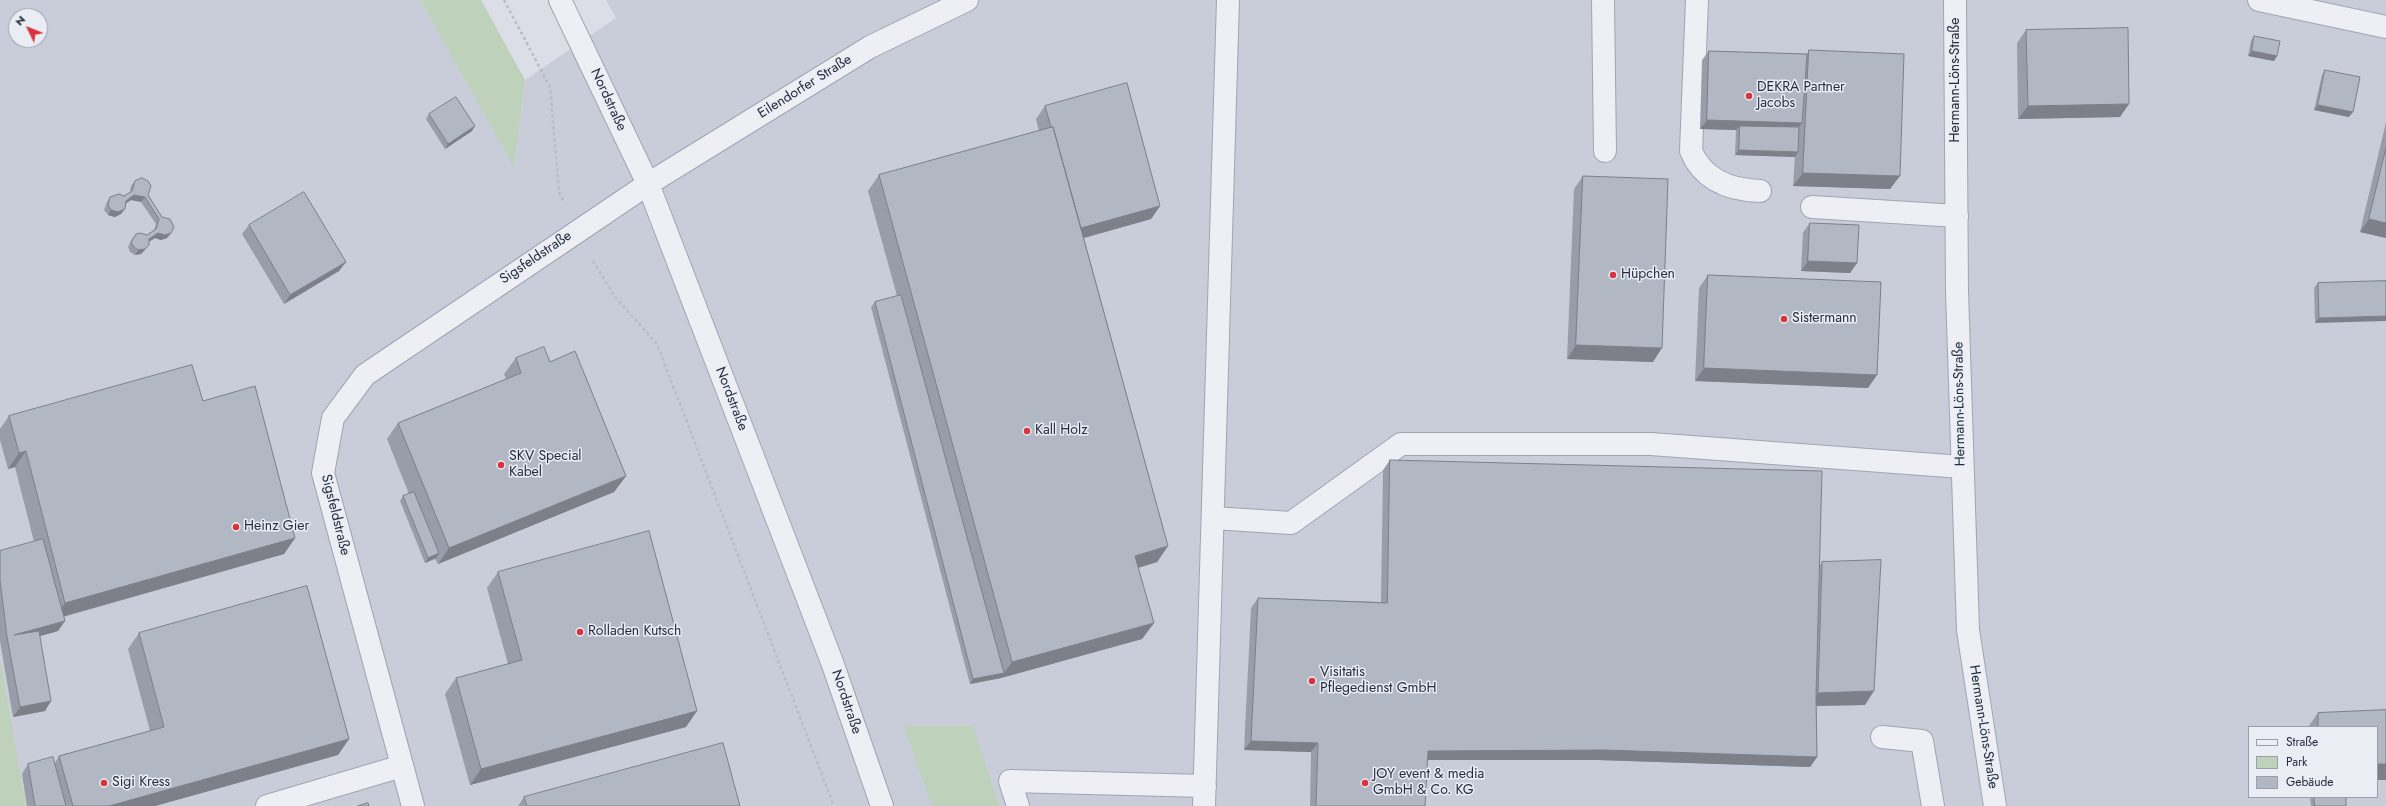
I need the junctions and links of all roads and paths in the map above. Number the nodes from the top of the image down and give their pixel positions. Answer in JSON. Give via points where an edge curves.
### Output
{"nodes":[{"id":1,"x":504,"y":0,"type":"edge"},
{"id":2,"x":560,"y":0,"type":"edge"},
{"id":3,"x":967,"y":0,"type":"edge"},
{"id":4,"x":1228,"y":0,"type":"edge"},
{"id":5,"x":1603,"y":0,"type":"edge"},
{"id":6,"x":1697,"y":0,"type":"edge"},
{"id":7,"x":1955,"y":0,"type":"edge"},
{"id":8,"x":2259,"y":0,"type":"edge"},
{"id":9,"x":2386,"y":27,"type":"edge"},
{"id":10,"x":1605,"y":150,"type":"dead end"},
{"id":11,"x":648,"y":184,"type":"junction"},
{"id":12,"x":1760,"y":191,"type":"dead end"},
{"id":13,"x":1812,"y":207,"type":"dead end"},
{"id":14,"x":1956,"y":216,"type":"junction"},
{"id":15,"x":575,"y":231,"type":"junction"},
{"id":16,"x":1962,"y":467,"type":"junction"},
{"id":17,"x":1213,"y":518,"type":"junction"},
{"id":18,"x":1882,"y":737,"type":"dead end"},
{"id":19,"x":402,"y":766,"type":"junction"},
{"id":20,"x":1204,"y":796,"type":"edge"},
{"id":21,"x":267,"y":806,"type":"edge"},
{"id":22,"x":413,"y":806,"type":"edge"},
{"id":23,"x":834,"y":806,"type":"edge"},
{"id":24,"x":882,"y":806,"type":"edge"},
{"id":25,"x":1018,"y":806,"type":"edge"},
{"id":26,"x":1933,"y":806,"type":"edge"},
{"id":27,"x":1995,"y":806,"type":"edge"}],
"edges":[{"from":1,"to":15,"type":"path","via":[[550,87],[559,192]]},
{"from":2,"to":11,"type":"street","name":"Nordstraße"},
{"from":3,"to":11,"type":"street","name":"Eilendorfer Straße","via":[[870,47]]},
{"from":4,"to":17,"type":"street"},
{"from":5,"to":10,"type":"street"},
{"from":6,"to":12,"type":"street","via":[[1691,151],[1695,161],[1708,176],[1741,191]]},
{"from":7,"to":14,"type":"street","name":"Hermann-Löns-Straße"},
{"from":8,"to":9,"type":"street"},
{"from":11,"to":15,"type":"street","name":"Sigsfeldstraße"},
{"from":11,"to":24,"type":"street","name":"Nordstraße","via":[[832,662]]},
{"from":13,"to":14,"type":"street"},
{"from":14,"to":16,"type":"street","name":"Hermann-Löns-Straße"},
{"from":15,"to":19,"type":"street","name":"Sigsfeldstraße","via":[[365,374],[334,418],[323,473]]},
{"from":15,"to":23,"type":"path","via":[[615,297],[657,344]]},
{"from":16,"to":17,"type":"street","via":[[1651,444],[1401,444],[1291,523]]},
{"from":16,"to":27,"type":"street","name":"Hermann-Löns-Straße","via":[[1968,630]]},
{"from":17,"to":20,"type":"street"},
{"from":18,"to":26,"type":"street","via":[[1922,741]]},
{"from":19,"to":21,"type":"street"},
{"from":19,"to":22,"type":"street","name":"Sigsfeldstraße"},
{"from":20,"to":25,"type":"street","via":[[1010,781]]}]}
